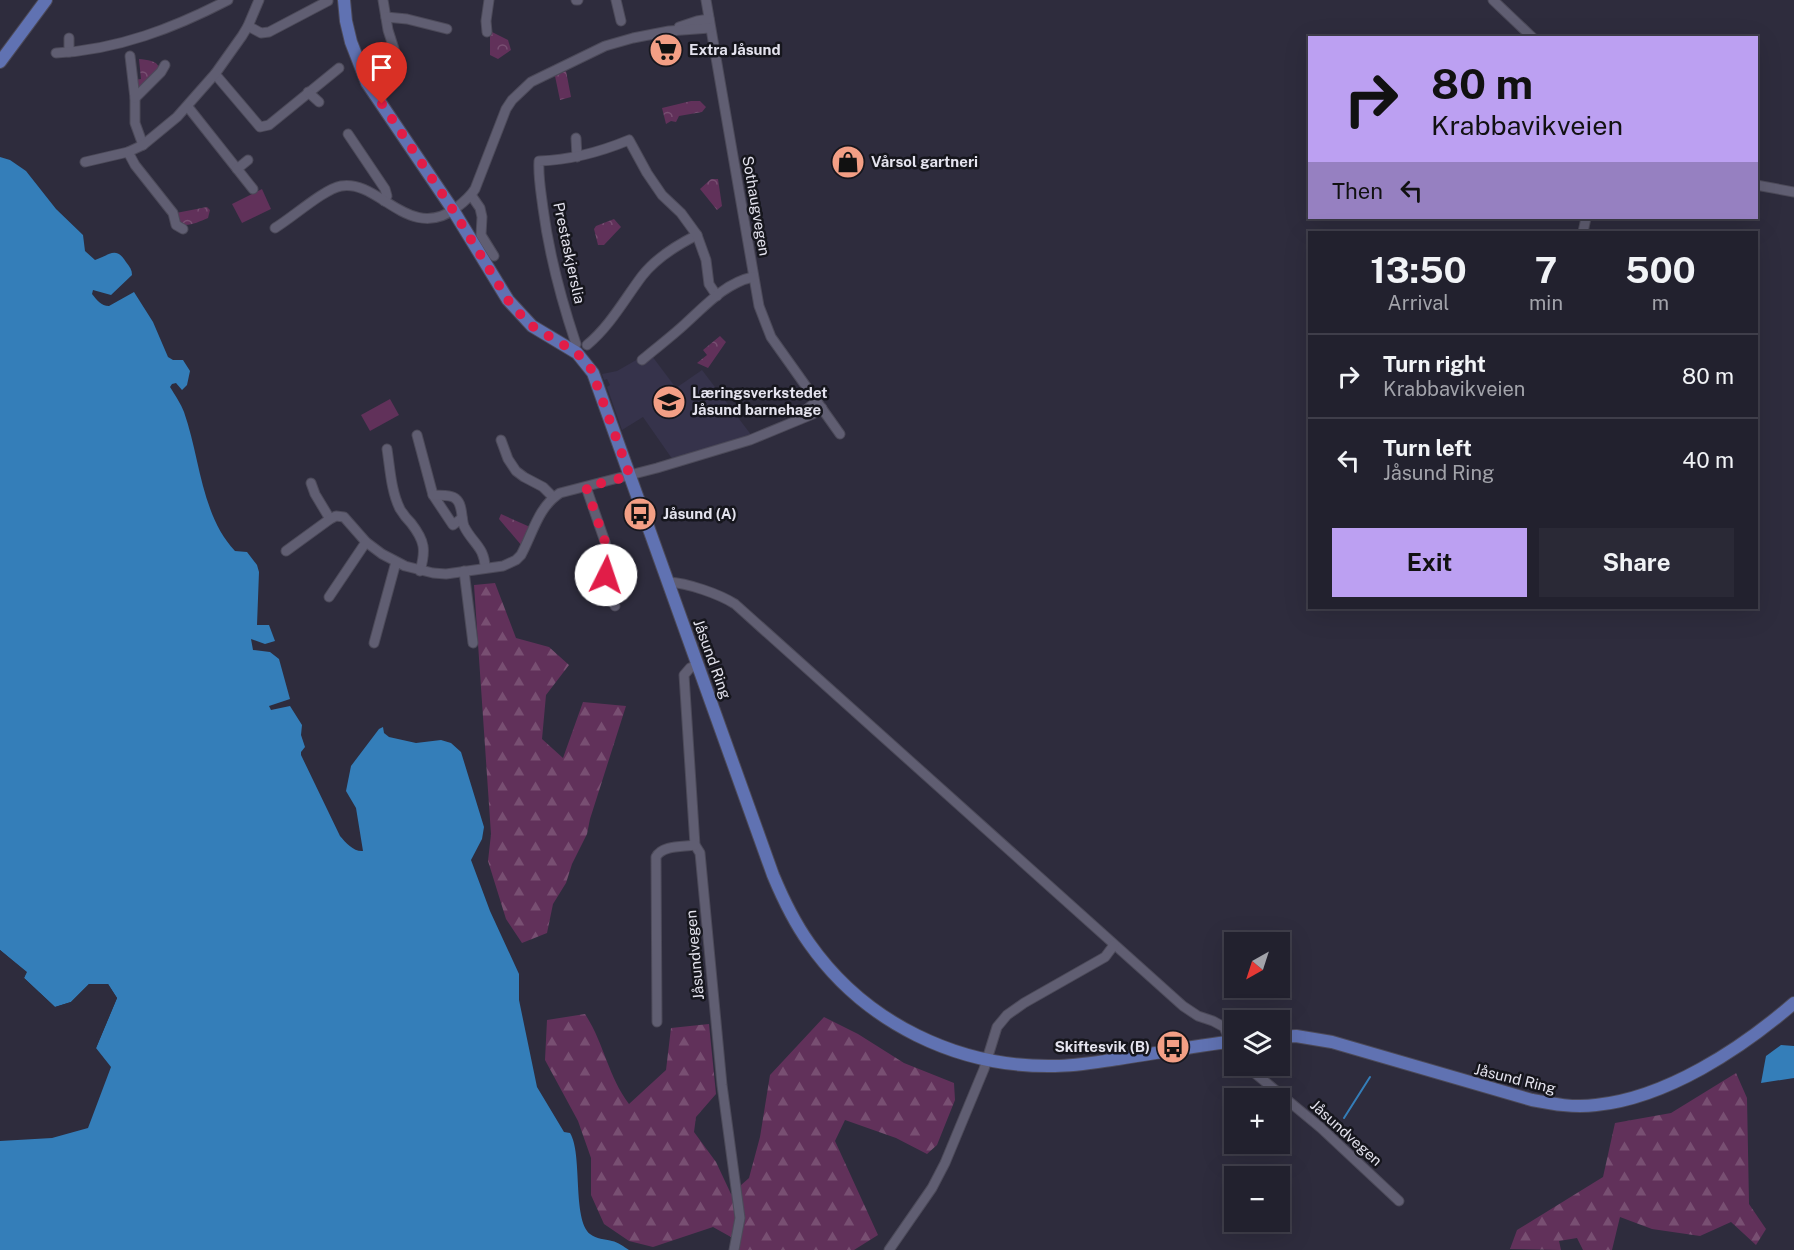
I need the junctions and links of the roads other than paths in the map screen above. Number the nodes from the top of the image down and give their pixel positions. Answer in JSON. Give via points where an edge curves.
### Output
{"nodes":[{"id":1,"x":46,"y":0,"type":"edge"},
{"id":2,"x":228,"y":0,"type":"edge"},
{"id":3,"x":259,"y":0,"type":"edge"},
{"id":4,"x":304,"y":0,"type":"edge"},
{"id":5,"x":344,"y":0,"type":"edge"},
{"id":6,"x":383,"y":0,"type":"edge"},
{"id":7,"x":489,"y":0,"type":"edge"},
{"id":8,"x":616,"y":0,"type":"edge"},
{"id":9,"x":706,"y":0,"type":"edge"},
{"id":10,"x":1493,"y":0,"type":"edge"},
{"id":11,"x":328,"y":1,"type":"edge"},
{"id":12,"x":308,"y":10,"type":"junction"},
{"id":13,"x":386,"y":17,"type":"junction"},
{"id":14,"x":621,"y":21,"type":"dead end"},
{"id":15,"x":710,"y":23,"type":"junction"},
{"id":16,"x":248,"y":27,"type":"junction"},
{"id":17,"x":447,"y":29,"type":"dead end"},
{"id":18,"x":487,"y":32,"type":"dead end"},
{"id":19,"x":1531,"y":36,"type":"edge"},
{"id":20,"x":69,"y":38,"type":"dead end"},
{"id":21,"x":394,"y":49,"type":"dead end"},
{"id":22,"x":69,"y":52,"type":"junction"},
{"id":23,"x":56,"y":53,"type":"dead end"},
{"id":24,"x":130,"y":56,"type":"dead end"},
{"id":25,"x":0,"y":62,"type":"edge"},
{"id":26,"x":165,"y":65,"type":"dead end"},
{"id":27,"x":339,"y":68,"type":"dead end"},
{"id":28,"x":214,"y":74,"type":"junction"},
{"id":29,"x":308,"y":92,"type":"junction"},
{"id":30,"x":135,"y":98,"type":"junction"},
{"id":31,"x":319,"y":102,"type":"dead end"},
{"id":32,"x":188,"y":107,"type":"junction"},
{"id":33,"x":348,"y":134,"type":"dead end"},
{"id":34,"x":576,"y":138,"type":"dead end"},
{"id":35,"x":143,"y":145,"type":"junction"},
{"id":36,"x":128,"y":152,"type":"junction"},
{"id":37,"x":577,"y":157,"type":"junction"},
{"id":38,"x":248,"y":160,"type":"dead end"},
{"id":39,"x":85,"y":162,"type":"dead end"},
{"id":40,"x":237,"y":168,"type":"junction"},
{"id":41,"x":1758,"y":184,"type":"edge"},
{"id":42,"x":253,"y":189,"type":"dead end"},
{"id":43,"x":1794,"y":192,"type":"edge"},
{"id":44,"x":471,"y":195,"type":"junction"},
{"id":45,"x":384,"y":201,"type":"junction"},
{"id":46,"x":453,"y":210,"type":"junction"},
{"id":47,"x":275,"y":228,"type":"dead end"},
{"id":48,"x":183,"y":229,"type":"dead end"},
{"id":49,"x":697,"y":235,"type":"junction"},
{"id":50,"x":494,"y":256,"type":"dead end"},
{"id":51,"x":753,"y":277,"type":"junction"},
{"id":52,"x":717,"y":296,"type":"junction"},
{"id":53,"x":587,"y":345,"type":"dead end"},
{"id":54,"x":573,"y":350,"type":"junction"},
{"id":55,"x":642,"y":360,"type":"dead end"},
{"id":56,"x":820,"y":405,"type":"junction"},
{"id":57,"x":840,"y":434,"type":"dead end"},
{"id":58,"x":417,"y":435,"type":"dead end"},
{"id":59,"x":501,"y":440,"type":"dead end"},
{"id":60,"x":387,"y":449,"type":"dead end"},
{"id":61,"x":630,"y":476,"type":"junction"},
{"id":62,"x":311,"y":483,"type":"dead end"},
{"id":63,"x":586,"y":487,"type":"junction"},
{"id":64,"x":432,"y":495,"type":"junction"},
{"id":65,"x":553,"y":497,"type":"junction"},
{"id":66,"x":462,"y":518,"type":"junction"},
{"id":67,"x":330,"y":519,"type":"junction"},
{"id":68,"x":366,"y":542,"type":"junction"},
{"id":69,"x":286,"y":551,"type":"dead end"},
{"id":70,"x":396,"y":562,"type":"junction"},
{"id":71,"x":484,"y":568,"type":"junction"},
{"id":72,"x":420,"y":571,"type":"junction"},
{"id":73,"x":464,"y":571,"type":"junction"},
{"id":74,"x":668,"y":582,"type":"junction"},
{"id":75,"x":329,"y":597,"type":"dead end"},
{"id":76,"x":615,"y":606,"type":"dead end"},
{"id":77,"x":374,"y":643,"type":"dead end"},
{"id":78,"x":473,"y":643,"type":"dead end"},
{"id":79,"x":698,"y":665,"type":"junction"},
{"id":80,"x":695,"y":846,"type":"junction"},
{"id":81,"x":1114,"y":945,"type":"junction"},
{"id":82,"x":1794,"y":1004,"type":"edge"},
{"id":83,"x":657,"y":1022,"type":"dead end"},
{"id":84,"x":1224,"y":1027,"type":"edge"},
{"id":85,"x":1290,"y":1036,"type":"edge"},
{"id":86,"x":1224,"y":1045,"type":"edge"},
{"id":87,"x":986,"y":1060,"type":"junction"},
{"id":88,"x":1258,"y":1076,"type":"edge"},
{"id":89,"x":1399,"y":1201,"type":"dead end"},
{"id":90,"x":734,"y":1250,"type":"edge"},
{"id":91,"x":889,"y":1250,"type":"edge"}],
"edges":[{"from":1,"to":25,"type":"main road"},
{"from":2,"to":22,"type":"street","via":[[146,36]]},
{"from":3,"to":16,"type":"street"},
{"from":4,"to":12,"type":"street"},
{"from":5,"to":46,"type":"main road","name":"Jåsund Ring","via":[[360,68]]},
{"from":6,"to":13,"type":"street"},
{"from":7,"to":18,"type":"street"},
{"from":8,"to":14,"type":"street"},
{"from":9,"to":15,"type":"street","name":"Sothaugvegen"},
{"from":10,"to":19,"type":"street"},
{"from":11,"to":12,"type":"street"},
{"from":12,"to":16,"type":"street","via":[[266,33]]},
{"from":13,"to":17,"type":"street"},
{"from":13,"to":21,"type":"street"},
{"from":15,"to":44,"type":"street","via":[[604,46],[524,87],[503,114]]},
{"from":15,"to":51,"type":"street","name":"Sothaugvegen"},
{"from":16,"to":28,"type":"street"},
{"from":20,"to":22,"type":"street"},
{"from":22,"to":23,"type":"street"},
{"from":24,"to":30,"type":"street"},
{"from":26,"to":30,"type":"street"},
{"from":27,"to":29,"type":"street"},
{"from":28,"to":29,"type":"street","via":[[260,127],[269,125]]},
{"from":28,"to":32,"type":"street"},
{"from":29,"to":31,"type":"street"},
{"from":30,"to":35,"type":"street","via":[[135,123]]},
{"from":32,"to":35,"type":"street"},
{"from":32,"to":40,"type":"street"},
{"from":33,"to":45,"type":"street","via":[[385,189]]},
{"from":34,"to":37,"type":"street"},
{"from":35,"to":36,"type":"street"},
{"from":36,"to":39,"type":"street"},
{"from":36,"to":48,"type":"street","via":[[173,213],[176,225]]},
{"from":37,"to":49,"type":"street","via":[[629,140],[662,195]]},
{"from":37,"to":54,"type":"street","name":"Prestaskjerslia","via":[[539,161],[538,174],[557,284],[576,344]]},
{"from":38,"to":40,"type":"street"},
{"from":40,"to":42,"type":"street"},
{"from":41,"to":43,"type":"street"},
{"from":44,"to":46,"type":"street"},
{"from":44,"to":50,"type":"street","via":[[480,208],[481,235]]},
{"from":45,"to":46,"type":"street","via":[[420,218]]},
{"from":45,"to":47,"type":"street","via":[[356,187],[342,186]]},
{"from":46,"to":54,"type":"main road","name":"Jåsund Ring","via":[[515,309],[532,326]]},
{"from":49,"to":52,"type":"street","via":[[709,284]]},
{"from":49,"to":53,"type":"street","via":[[649,268],[601,333]]},
{"from":51,"to":52,"type":"street","via":[[742,279]]},
{"from":51,"to":56,"type":"street","name":"Sothaugvegen","via":[[771,337]]},
{"from":52,"to":55,"type":"street"},
{"from":54,"to":61,"type":"main road","name":"Jåsund Ring","via":[[593,373]]},
{"from":56,"to":57,"type":"street","name":"Sothaugvegen"},
{"from":56,"to":61,"type":"street","via":[[813,414],[750,440]]},
{"from":58,"to":64,"type":"street"},
{"from":59,"to":65,"type":"street","via":[[516,471]]},
{"from":60,"to":72,"type":"street","via":[[400,509],[423,543]]},
{"from":61,"to":63,"type":"street"},
{"from":61,"to":74,"type":"main road","name":"Jåsund Ring"},
{"from":62,"to":67,"type":"street"},
{"from":63,"to":65,"type":"street"},
{"from":63,"to":76,"type":"street","via":[[612,562],[604,578]]},
{"from":64,"to":66,"type":"street","via":[[456,499]]},
{"from":64,"to":66,"type":"street","via":[[453,525]]},
{"from":65,"to":71,"type":"street","via":[[521,555],[511,563]]},
{"from":66,"to":71,"type":"street","via":[[483,554]]},
{"from":67,"to":68,"type":"street","via":[[344,517]]},
{"from":67,"to":69,"type":"street"},
{"from":68,"to":70,"type":"street"},
{"from":68,"to":75,"type":"street"},
{"from":70,"to":72,"type":"street"},
{"from":70,"to":77,"type":"street"},
{"from":71,"to":73,"type":"street"},
{"from":72,"to":73,"type":"street"},
{"from":73,"to":78,"type":"street"},
{"from":74,"to":79,"type":"main road","name":"Jåsund Ring"},
{"from":74,"to":81,"type":"street","via":[[735,604]]},
{"from":79,"to":80,"type":"street","name":"Jåsundvegen","via":[[684,675]]},
{"from":79,"to":87,"type":"main road","name":"Jåsund Ring","via":[[776,882],[817,954],[843,984],[893,1023],[934,1044]]},
{"from":80,"to":83,"type":"street","via":[[663,850],[656,857]]},
{"from":80,"to":90,"type":"street","name":"Jåsundvegen","via":[[700,853],[722,1085],[740,1218]]},
{"from":81,"to":84,"type":"street","via":[[1183,1006]]},
{"from":81,"to":87,"type":"street","via":[[1105,957],[1007,1015],[997,1027]]},
{"from":82,"to":85,"type":"main road","name":"Jåsund Ring","via":[[1690,1074],[1649,1093],[1595,1106],[1532,1101],[1332,1042]]},
{"from":86,"to":87,"type":"main road","name":"Jåsund Ring","via":[[1057,1066]]},
{"from":87,"to":91,"type":"street","via":[[945,1163]]},
{"from":88,"to":89,"type":"street","name":"Jåsundvegen"}]}
